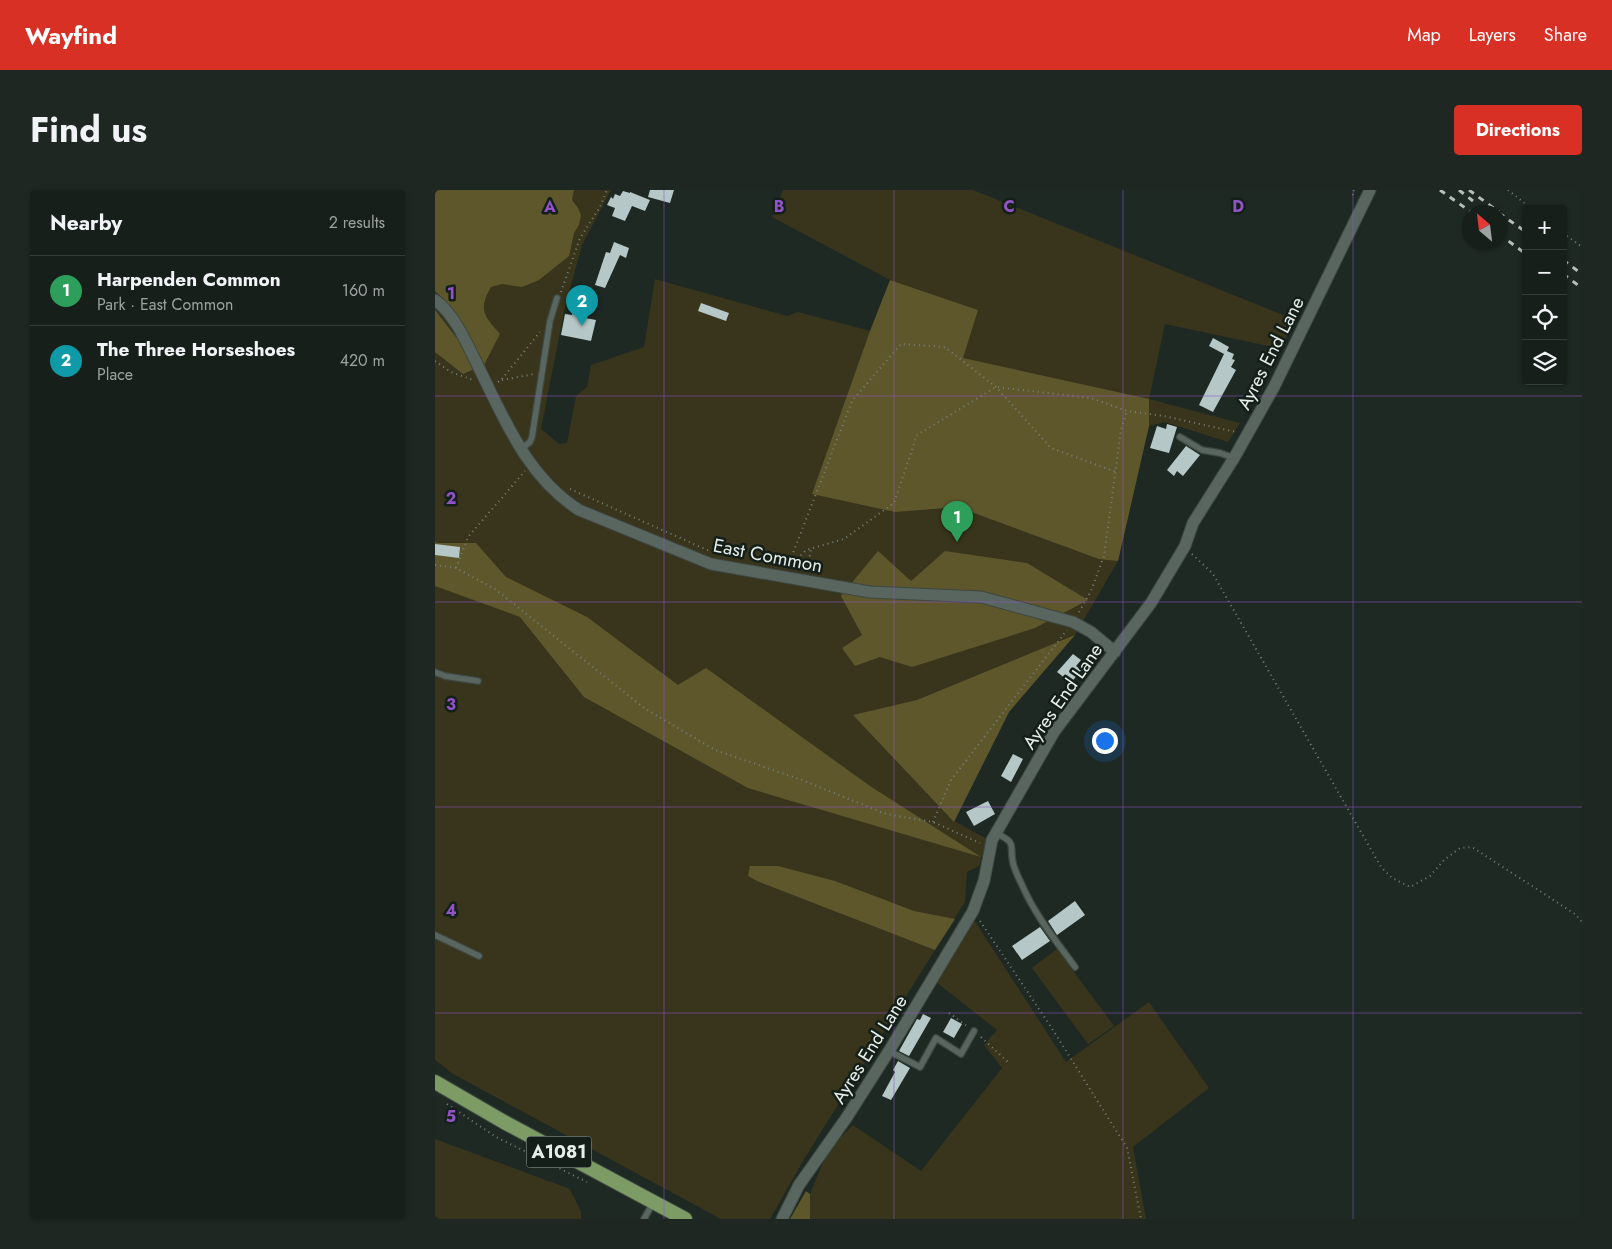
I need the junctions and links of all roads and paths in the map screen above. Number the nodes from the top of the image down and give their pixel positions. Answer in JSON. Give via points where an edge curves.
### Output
{"nodes":[{"id":1,"x":607,"y":190,"type":"edge"},
{"id":2,"x":1370,"y":190,"type":"edge"},
{"id":3,"x":1508,"y":190,"type":"edge"},
{"id":4,"x":1528,"y":205,"type":"edge"},
{"id":5,"x":1567,"y":236,"type":"edge"},
{"id":6,"x":1582,"y":247,"type":"edge"},
{"id":7,"x":557,"y":298,"type":"joint"},
{"id":8,"x":435,"y":300,"type":"edge"},
{"id":9,"x":550,"y":321,"type":"junction"},
{"id":10,"x":435,"y":361,"type":"edge"},
{"id":11,"x":541,"y":373,"type":"junction"},
{"id":12,"x":501,"y":380,"type":"junction"},
{"id":13,"x":488,"y":386,"type":"junction"},
{"id":14,"x":996,"y":387,"type":"junction"},
{"id":15,"x":1127,"y":410,"type":"junction"},
{"id":16,"x":1247,"y":435,"type":"junction"},
{"id":17,"x":1180,"y":437,"type":"dead end"},
{"id":18,"x":521,"y":448,"type":"junction"},
{"id":19,"x":1234,"y":458,"type":"junction"},
{"id":20,"x":531,"y":465,"type":"junction"},
{"id":21,"x":1115,"y":472,"type":"junction"},
{"id":22,"x":567,"y":488,"type":"dead end"},
{"id":23,"x":1185,"y":546,"type":"junction"},
{"id":24,"x":811,"y":548,"type":"junction"},
{"id":25,"x":719,"y":554,"type":"dead end"},
{"id":26,"x":435,"y":564,"type":"edge"},
{"id":27,"x":456,"y":568,"type":"junction"},
{"id":28,"x":806,"y":581,"type":"junction"},
{"id":29,"x":1073,"y":622,"type":"junction"},
{"id":30,"x":1115,"y":652,"type":"junction"},
{"id":31,"x":435,"y":672,"type":"edge"},
{"id":32,"x":478,"y":681,"type":"dead end"},
{"id":33,"x":933,"y":822,"type":"junction"},
{"id":34,"x":996,"y":833,"type":"junction"},
{"id":35,"x":991,"y":848,"type":"junction"},
{"id":36,"x":973,"y":911,"type":"junction"},
{"id":37,"x":1582,"y":922,"type":"edge"},
{"id":38,"x":435,"y":935,"type":"edge"},
{"id":39,"x":479,"y":956,"type":"dead end"},
{"id":40,"x":1075,"y":967,"type":"dead end"},
{"id":41,"x":974,"y":1031,"type":"dead end"},
{"id":42,"x":889,"y":1051,"type":"junction"},
{"id":43,"x":435,"y":1082,"type":"edge"},
{"id":44,"x":443,"y":1101,"type":"dead end"},
{"id":45,"x":595,"y":1185,"type":"dead end"},
{"id":46,"x":653,"y":1202,"type":"junction"},
{"id":47,"x":644,"y":1219,"type":"edge"},
{"id":48,"x":685,"y":1219,"type":"edge"},
{"id":49,"x":782,"y":1219,"type":"edge"},
{"id":50,"x":1141,"y":1219,"type":"edge"}],
"edges":[{"from":1,"to":7,"type":"path","via":[[580,238]]},
{"from":2,"to":16,"type":"street","name":"Ayres End Lane","via":[[1274,387]]},
{"from":3,"to":4,"type":"path"},
{"from":5,"to":6,"type":"path"},
{"from":7,"to":9,"type":"lane"},
{"from":8,"to":13,"type":"street","name":"East Common","via":[[466,341]]},
{"from":9,"to":11,"type":"lane"},
{"from":9,"to":12,"type":"path"},
{"from":10,"to":13,"type":"path","via":[[451,372]]},
{"from":11,"to":12,"type":"path"},
{"from":11,"to":18,"type":"lane","via":[[532,437]]},
{"from":12,"to":13,"type":"path"},
{"from":13,"to":18,"type":"street","name":"East Common"},
{"from":14,"to":15,"type":"path","via":[[1091,398]]},
{"from":14,"to":21,"type":"path","via":[[1051,448]]},
{"from":14,"to":24,"type":"path","via":[[917,435],[894,503],[843,539]]},
{"from":14,"to":24,"type":"path","via":[[945,347],[901,344],[852,401],[786,570]]},
{"from":15,"to":16,"type":"path"},
{"from":15,"to":21,"type":"path"},
{"from":16,"to":19,"type":"street","name":"Ayres End Lane"},
{"from":17,"to":19,"type":"lane","via":[[1202,450]]},
{"from":18,"to":20,"type":"street","name":"East Common"},
{"from":19,"to":23,"type":"street","name":"Ayres End Lane","via":[[1193,523]]},
{"from":20,"to":27,"type":"path","via":[[468,537]]},
{"from":20,"to":28,"type":"street","name":"East Common","via":[[550,488],[579,510],[711,564]]},
{"from":21,"to":29,"type":"path","via":[[1104,556],[1091,591]]},
{"from":22,"to":25,"type":"path"},
{"from":23,"to":30,"type":"street","name":"Ayres End Lane","via":[[1151,603]]},
{"from":23,"to":37,"type":"path","via":[[1213,574],[1381,866],[1392,878],[1410,887],[1430,876],[1460,848],[1472,847],[1575,914]]},
{"from":24,"to":28,"type":"path"},
{"from":26,"to":27,"type":"path"},
{"from":27,"to":33,"type":"path","via":[[495,589],[644,708],[715,750],[886,814]]},
{"from":28,"to":29,"type":"street","name":"East Common","via":[[870,592],[981,597]]},
{"from":29,"to":30,"type":"street","name":"East Common"},
{"from":29,"to":33,"type":"path","via":[[951,780]]},
{"from":30,"to":34,"type":"street","name":"Ayres End Lane","via":[[1054,732]]},
{"from":31,"to":32,"type":"lane"},
{"from":33,"to":35,"type":"path"},
{"from":34,"to":35,"type":"street","name":"Ayres End Lane"},
{"from":34,"to":40,"type":"lane","via":[[1007,839],[1013,848],[1013,863],[1022,887]]},
{"from":35,"to":36,"type":"street","name":"Ayres End Lane"},
{"from":36,"to":42,"type":"street","name":"Ayres End Lane"},
{"from":36,"to":50,"type":"path","via":[[1127,1148]]},
{"from":38,"to":39,"type":"lane"},
{"from":41,"to":42,"type":"lane","via":[[961,1054],[936,1038],[920,1067]]},
{"from":42,"to":49,"type":"street","name":"Ayres End Lane","via":[[799,1185]]},
{"from":43,"to":46,"type":"main road","number":"A1081"},
{"from":44,"to":45,"type":"path","via":[[497,1137]]},
{"from":46,"to":47,"type":"lane"},
{"from":46,"to":48,"type":"main road","number":"A1081"}]}
